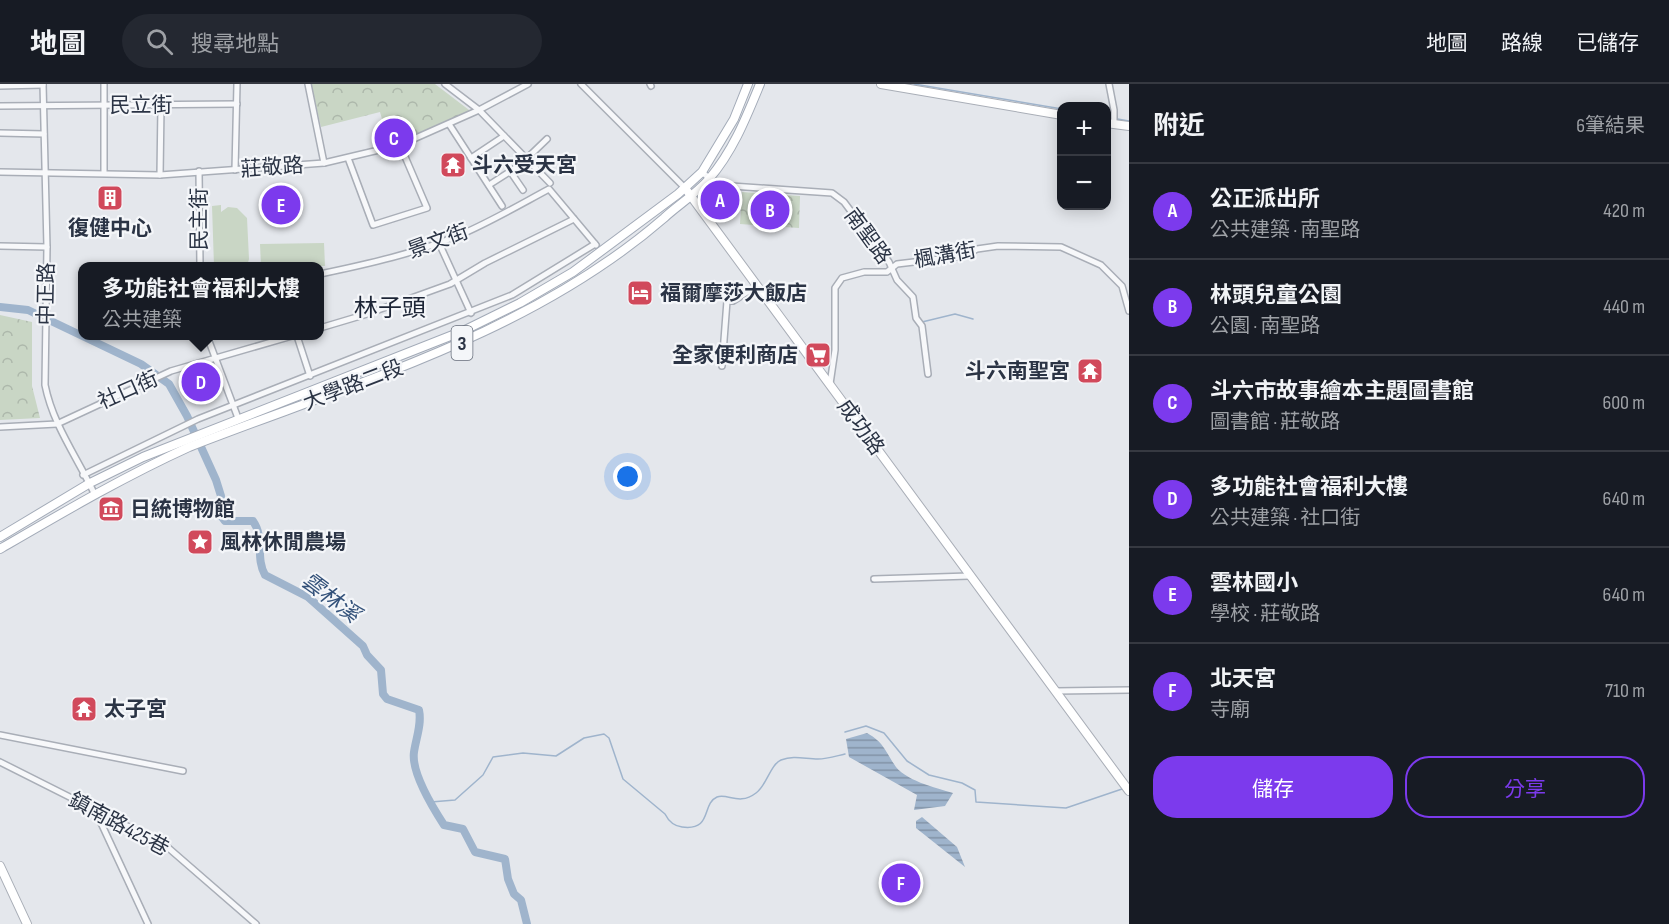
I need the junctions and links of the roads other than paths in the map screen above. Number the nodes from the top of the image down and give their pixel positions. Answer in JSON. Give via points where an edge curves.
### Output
{"nodes":[{"id":1,"x":104,"y":84,"type":"edge"},
{"id":2,"x":237,"y":84,"type":"edge"},
{"id":3,"x":308,"y":84,"type":"edge"},
{"id":4,"x":581,"y":84,"type":"edge"},
{"id":5,"x":748,"y":84,"type":"edge"},
{"id":6,"x":760,"y":84,"type":"edge"},
{"id":7,"x":881,"y":84,"type":"edge"},
{"id":8,"x":1109,"y":84,"type":"edge"},
{"id":9,"x":44,"y":85,"type":"edge"},
{"id":10,"x":448,"y":85,"type":"edge"},
{"id":11,"x":523,"y":85,"type":"edge"},
{"id":12,"x":0,"y":86,"type":"edge"},
{"id":13,"x":237,"y":104,"type":"junction"},
{"id":14,"x":103,"y":105,"type":"junction"},
{"id":15,"x":161,"y":105,"type":"junction"},
{"id":16,"x":0,"y":106,"type":"edge"},
{"id":17,"x":45,"y":106,"type":"junction"},
{"id":18,"x":479,"y":110,"type":"junction"},
{"id":19,"x":1057,"y":114,"type":"edge"},
{"id":20,"x":1111,"y":120,"type":"edge"},
{"id":21,"x":1111,"y":123,"type":"edge"},
{"id":22,"x":449,"y":124,"type":"junction"},
{"id":23,"x":1129,"y":126,"type":"edge"},
{"id":24,"x":0,"y":133,"type":"edge"},
{"id":25,"x":44,"y":134,"type":"junction"},
{"id":26,"x":504,"y":136,"type":"junction"},
{"id":27,"x":547,"y":139,"type":"dead end"},
{"id":28,"x":400,"y":145,"type":"junction"},
{"id":29,"x":348,"y":158,"type":"junction"},
{"id":30,"x":471,"y":158,"type":"junction"},
{"id":31,"x":527,"y":159,"type":"junction"},
{"id":32,"x":324,"y":163,"type":"junction"},
{"id":33,"x":235,"y":170,"type":"junction"},
{"id":34,"x":199,"y":171,"type":"junction"},
{"id":35,"x":510,"y":171,"type":"junction"},
{"id":36,"x":0,"y":172,"type":"edge"},
{"id":37,"x":702,"y":172,"type":"junction"},
{"id":38,"x":44,"y":173,"type":"junction"},
{"id":39,"x":104,"y":173,"type":"junction"},
{"id":40,"x":160,"y":175,"type":"junction"},
{"id":41,"x":709,"y":179,"type":"junction"},
{"id":42,"x":489,"y":185,"type":"junction"},
{"id":43,"x":549,"y":186,"type":"junction"},
{"id":44,"x":523,"y":190,"type":"dead end"},
{"id":45,"x":688,"y":192,"type":"junction"},
{"id":46,"x":502,"y":206,"type":"dead end"},
{"id":47,"x":574,"y":219,"type":"junction"},
{"id":48,"x":439,"y":243,"type":"junction"},
{"id":49,"x":594,"y":244,"type":"junction"},
{"id":50,"x":0,"y":246,"type":"edge"},
{"id":51,"x":47,"y":247,"type":"junction"},
{"id":52,"x":600,"y":252,"type":"junction"},
{"id":53,"x":200,"y":262,"type":"edge"},
{"id":54,"x":892,"y":269,"type":"junction"},
{"id":55,"x":324,"y":273,"type":"edge"},
{"id":56,"x":455,"y":281,"type":"junction"},
{"id":57,"x":757,"y":286,"type":"junction"},
{"id":58,"x":1129,"y":311,"type":"edge"},
{"id":59,"x":471,"y":313,"type":"junction"},
{"id":60,"x":497,"y":314,"type":"junction"},
{"id":61,"x":502,"y":323,"type":"junction"},
{"id":62,"x":324,"y":327,"type":"edge"},
{"id":63,"x":209,"y":340,"type":"edge"},
{"id":64,"x":277,"y":340,"type":"edge"},
{"id":65,"x":298,"y":340,"type":"edge"},
{"id":66,"x":215,"y":357,"type":"junction"},
{"id":67,"x":722,"y":366,"type":"dead end"},
{"id":68,"x":928,"y":374,"type":"dead end"},
{"id":69,"x":310,"y":376,"type":"junction"},
{"id":70,"x":830,"y":384,"type":"junction"},
{"id":71,"x":293,"y":397,"type":"junction"},
{"id":72,"x":233,"y":405,"type":"junction"},
{"id":73,"x":296,"y":407,"type":"junction"},
{"id":74,"x":238,"y":418,"type":"junction"},
{"id":75,"x":57,"y":424,"type":"junction"},
{"id":76,"x":0,"y":427,"type":"edge"},
{"id":77,"x":204,"y":436,"type":"junction"},
{"id":78,"x":83,"y":475,"type":"junction"},
{"id":79,"x":90,"y":483,"type":"junction"},
{"id":80,"x":94,"y":493,"type":"junction"},
{"id":81,"x":0,"y":537,"type":"edge"},
{"id":82,"x":0,"y":549,"type":"edge"},
{"id":83,"x":969,"y":576,"type":"junction"},
{"id":84,"x":874,"y":579,"type":"dead end"},
{"id":85,"x":1129,"y":690,"type":"edge"},
{"id":86,"x":1056,"y":691,"type":"junction"},
{"id":87,"x":0,"y":735,"type":"edge"},
{"id":88,"x":0,"y":762,"type":"edge"},
{"id":89,"x":183,"y":771,"type":"dead end"},
{"id":90,"x":1127,"y":788,"type":"edge"},
{"id":91,"x":95,"y":810,"type":"junction"},
{"id":92,"x":0,"y":866,"type":"edge"},
{"id":93,"x":27,"y":924,"type":"edge"},
{"id":94,"x":148,"y":924,"type":"edge"},
{"id":95,"x":256,"y":924,"type":"edge"}],
"edges":[{"from":1,"to":14,"type":"street"},
{"from":2,"to":13,"type":"street"},
{"from":3,"to":32,"type":"street"},
{"from":4,"to":45,"type":"street","name":"成功路"},
{"from":5,"to":37,"type":"main road","number":"3","via":[[734,119]]},
{"from":6,"to":41,"type":"main road","number":"3","via":[[741,131]]},
{"from":7,"to":19,"type":"main road"},
{"from":8,"to":20,"type":"street","via":[[1114,110]]},
{"from":9,"to":12,"type":"street"},
{"from":9,"to":17,"type":"street","name":"中正路"},
{"from":10,"to":18,"type":"street"},
{"from":11,"to":18,"type":"street","name":"莊敬路"},
{"from":13,"to":15,"type":"street","name":"民立街"},
{"from":13,"to":33,"type":"street"},
{"from":14,"to":15,"type":"street","name":"民立街"},
{"from":14,"to":17,"type":"street","name":"民立街"},
{"from":14,"to":39,"type":"street"},
{"from":15,"to":40,"type":"street"},
{"from":16,"to":17,"type":"street","name":"民立街"},
{"from":17,"to":25,"type":"street","name":"中正路"},
{"from":18,"to":22,"type":"street","name":"莊敬路"},
{"from":18,"to":26,"type":"street"},
{"from":21,"to":23,"type":"main road"},
{"from":22,"to":28,"type":"street","name":"莊敬路"},
{"from":22,"to":30,"type":"street"},
{"from":24,"to":25,"type":"street"},
{"from":25,"to":38,"type":"street","name":"中正路"},
{"from":26,"to":30,"type":"street"},
{"from":26,"to":31,"type":"street"},
{"from":27,"to":31,"type":"street"},
{"from":28,"to":29,"type":"street","name":"莊敬路"},
{"from":28,"to":29,"type":"street","via":[[428,207],[373,225]]},
{"from":29,"to":32,"type":"street","name":"莊敬路"},
{"from":30,"to":42,"type":"street"},
{"from":31,"to":35,"type":"street"},
{"from":31,"to":43,"type":"street"},
{"from":32,"to":33,"type":"street","name":"莊敬路"},
{"from":33,"to":34,"type":"street","name":"莊敬路"},
{"from":34,"to":40,"type":"street","name":"莊敬路"},
{"from":34,"to":53,"type":"street","name":"民主街"},
{"from":35,"to":42,"type":"street"},
{"from":35,"to":44,"type":"street"},
{"from":36,"to":38,"type":"street","name":"莊敬路"},
{"from":37,"to":41,"type":"street"},
{"from":37,"to":45,"type":"main road","number":"3"},
{"from":38,"to":39,"type":"street","name":"莊敬路"},
{"from":38,"to":51,"type":"street","name":"中正路"},
{"from":39,"to":40,"type":"street","name":"莊敬路"},
{"from":41,"to":45,"type":"main road","number":"3"},
{"from":41,"to":54,"type":"street","name":"南聖路","via":[[717,185],[832,193],[844,202]]},
{"from":42,"to":46,"type":"street"},
{"from":43,"to":47,"type":"street"},
{"from":43,"to":48,"type":"street","name":"景文街","via":[[465,233]]},
{"from":45,"to":52,"type":"main road","name":"大學路二段","number":"3"},
{"from":45,"to":57,"type":"main road","name":"成功路"},
{"from":45,"to":61,"type":"main road","name":"大學路二段","number":"3","via":[[604,264]]},
{"from":47,"to":49,"type":"street"},
{"from":47,"to":56,"type":"street"},
{"from":48,"to":55,"type":"street","name":"景文街"},
{"from":48,"to":56,"type":"street"},
{"from":49,"to":52,"type":"street"},
{"from":49,"to":59,"type":"street","name":"大學路二段","via":[[512,295]]},
{"from":50,"to":51,"type":"street"},
{"from":51,"to":75,"type":"street","name":"中正路","via":[[45,385]]},
{"from":52,"to":60,"type":"main road","name":"大學路二段","number":"3","via":[[573,272]]},
{"from":54,"to":58,"type":"street","name":"楓溝街","via":[[897,264],[964,256],[977,249],[998,246],[1061,247],[1101,265],[1122,285]]},
{"from":54,"to":68,"type":"street","name":"南聖路","via":[[913,297],[916,318],[922,326]]},
{"from":54,"to":70,"type":"street","name":"楓溝街","via":[[839,280],[835,288],[835,350]]},
{"from":56,"to":59,"type":"street"},
{"from":56,"to":62,"type":"street"},
{"from":57,"to":67,"type":"street","via":[[733,302],[727,301]]},
{"from":57,"to":70,"type":"main road","name":"成功路"},
{"from":59,"to":69,"type":"street","name":"大學路二段"},
{"from":60,"to":61,"type":"main road"},
{"from":60,"to":71,"type":"main road","name":"大學路二段","number":"3"},
{"from":61,"to":73,"type":"main road","name":"大學路二段","number":"3"},
{"from":63,"to":66,"type":"street"},
{"from":64,"to":66,"type":"street","name":"社口街"},
{"from":65,"to":69,"type":"street"},
{"from":66,"to":72,"type":"street"},
{"from":66,"to":75,"type":"street","name":"社口街","via":[[171,371]]},
{"from":69,"to":72,"type":"street","name":"大學路二段"},
{"from":70,"to":83,"type":"main road","name":"成功路"},
{"from":71,"to":73,"type":"main road"},
{"from":71,"to":74,"type":"main road","name":"大學路二段","number":"3"},
{"from":72,"to":74,"type":"street"},
{"from":72,"to":78,"type":"street","name":"大學路二段"},
{"from":73,"to":77,"type":"main road","name":"大學路二段","number":"3"},
{"from":74,"to":77,"type":"main road","name":"大學路二段","number":"3"},
{"from":75,"to":76,"type":"street","name":"社口街"},
{"from":75,"to":78,"type":"street","name":"中正路"},
{"from":77,"to":79,"type":"main road","name":"大學路二段","number":"3","via":[[185,439]]},
{"from":77,"to":80,"type":"main road","name":"大學路二段","number":"3"},
{"from":78,"to":79,"type":"street","name":"中正路"},
{"from":79,"to":80,"type":"street","name":"中正路"},
{"from":79,"to":81,"type":"main road","name":"大學路二段","number":"3"},
{"from":80,"to":82,"type":"main road","name":"大學路二段","number":"3"},
{"from":83,"to":84,"type":"street"},
{"from":83,"to":86,"type":"main road","name":"成功路"},
{"from":85,"to":86,"type":"street"},
{"from":86,"to":90,"type":"main road","name":"成功路"},
{"from":87,"to":89,"type":"street"},
{"from":88,"to":91,"type":"street","name":"鎮南路425巷"},
{"from":91,"to":94,"type":"street"},
{"from":91,"to":95,"type":"street","name":"鎮南路425巷","via":[[165,845]]},
{"from":92,"to":93,"type":"main road"}]}
